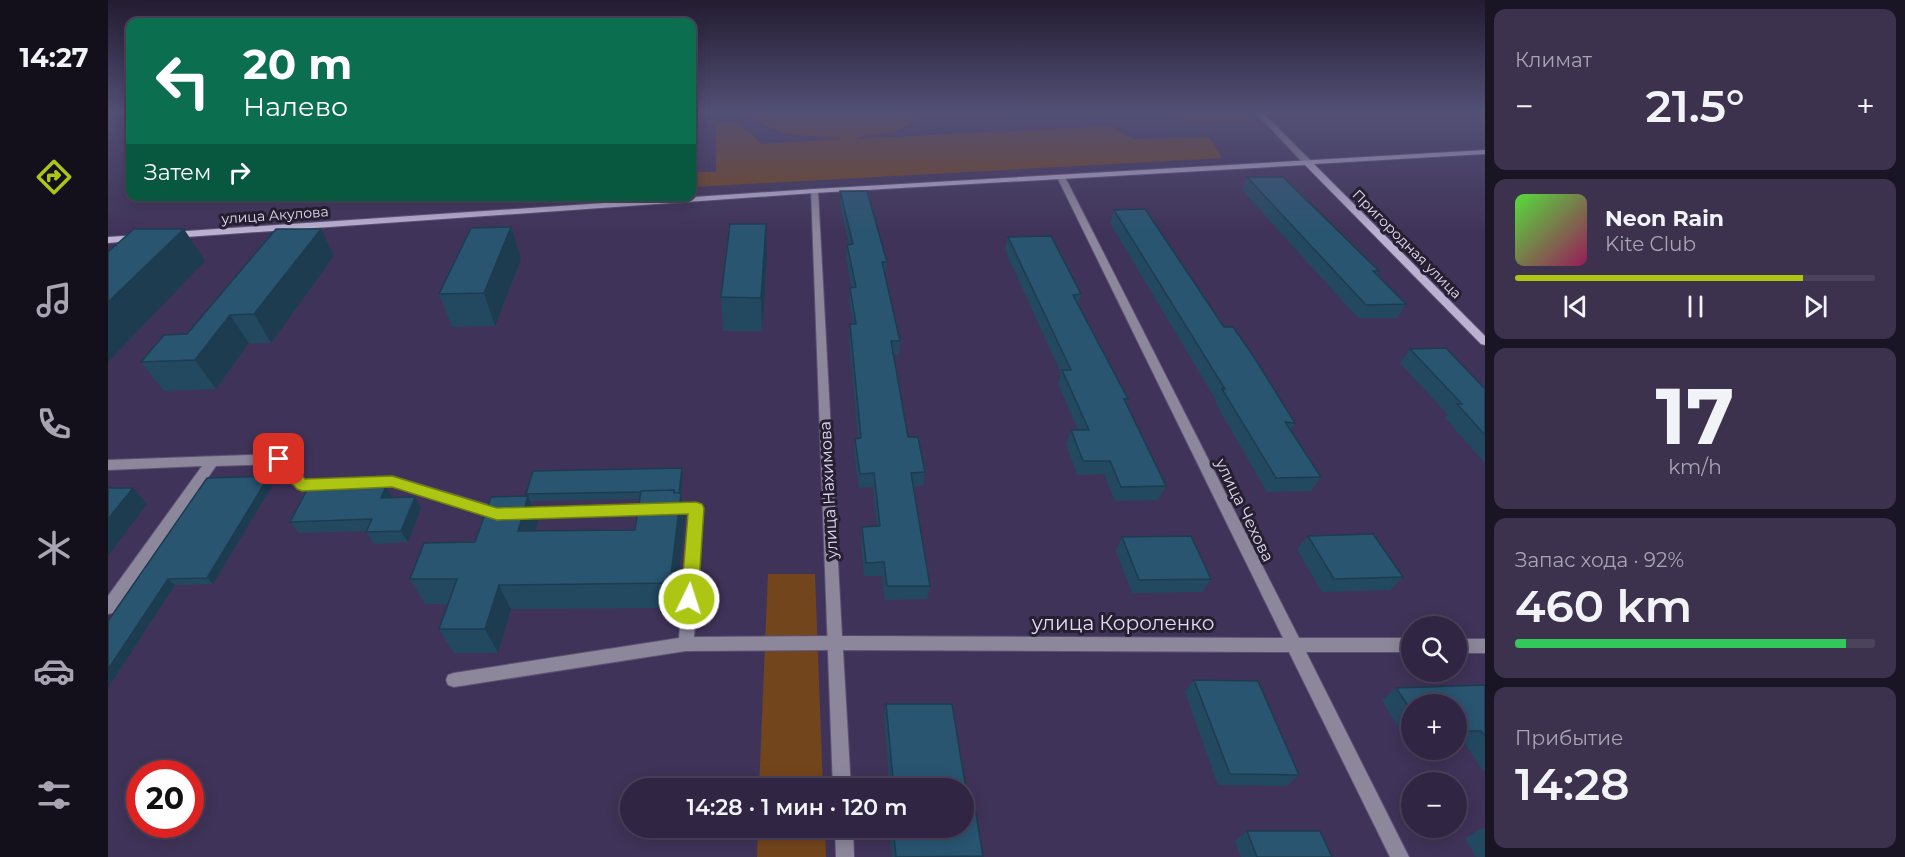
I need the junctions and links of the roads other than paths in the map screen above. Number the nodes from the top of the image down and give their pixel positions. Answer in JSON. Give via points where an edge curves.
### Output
{"nodes":[{"id":1,"x":1298,"y":153,"type":"edge"},
{"id":2,"x":1469,"y":153,"type":"edge"},
{"id":3,"x":1308,"y":163,"type":"junction"},
{"id":4,"x":1061,"y":177,"type":"junction"},
{"id":5,"x":814,"y":191,"type":"junction"},
{"id":6,"x":696,"y":199,"type":"edge"},
{"id":7,"x":670,"y":201,"type":"edge"},
{"id":8,"x":164,"y":236,"type":"edge"},
{"id":9,"x":153,"y":237,"type":"edge"},
{"id":10,"x":108,"y":240,"type":"edge"},
{"id":11,"x":1485,"y":342,"type":"edge"},
{"id":12,"x":213,"y":461,"type":"junction"},
{"id":13,"x":108,"y":465,"type":"edge"},
{"id":14,"x":108,"y":608,"type":"edge"},
{"id":15,"x":835,"y":643,"type":"junction"},
{"id":16,"x":686,"y":644,"type":"junction"},
{"id":17,"x":1293,"y":644,"type":"junction"},
{"id":18,"x":1401,"y":645,"type":"edge"},
{"id":19,"x":1467,"y":646,"type":"edge"},
{"id":20,"x":1485,"y":646,"type":"edge"},
{"id":21,"x":454,"y":680,"type":"dead end"},
{"id":22,"x":841,"y":778,"type":"edge"},
{"id":23,"x":844,"y":838,"type":"edge"},
{"id":24,"x":845,"y":857,"type":"edge"},
{"id":25,"x":1400,"y":857,"type":"edge"}],
"edges":[{"from":1,"to":3,"type":"street","name":"Пригородная улица"},
{"from":2,"to":3,"type":"main road","name":"улица Акулова"},
{"from":3,"to":4,"type":"main road","name":"улица Акулова"},
{"from":3,"to":11,"type":"main road","name":"Пригородная улица"},
{"from":4,"to":5,"type":"main road","name":"улица Акулова"},
{"from":4,"to":17,"type":"street","name":"улица Чехова"},
{"from":5,"to":6,"type":"main road","name":"улица Акулова"},
{"from":5,"to":15,"type":"street","name":"улица Нахимова"},
{"from":7,"to":8,"type":"main road","name":"улица Акулова"},
{"from":9,"to":10,"type":"main road"},
{"from":12,"to":13,"type":"street"},
{"from":12,"to":14,"type":"street"},
{"from":12,"to":16,"type":"street","via":[[279,459],[302,485],[392,481],[497,514],[696,508]]},
{"from":15,"to":16,"type":"street","name":"улица Короленко"},
{"from":15,"to":17,"type":"street","name":"улица Короленко"},
{"from":15,"to":22,"type":"street","name":"улица Нахимова"},
{"from":16,"to":21,"type":"street","name":"улица Короленко"},
{"from":17,"to":18,"type":"street","name":"улица Короленко"},
{"from":17,"to":25,"type":"street","name":"улица Чехова"},
{"from":19,"to":20,"type":"street"},
{"from":23,"to":24,"type":"street"}]}
